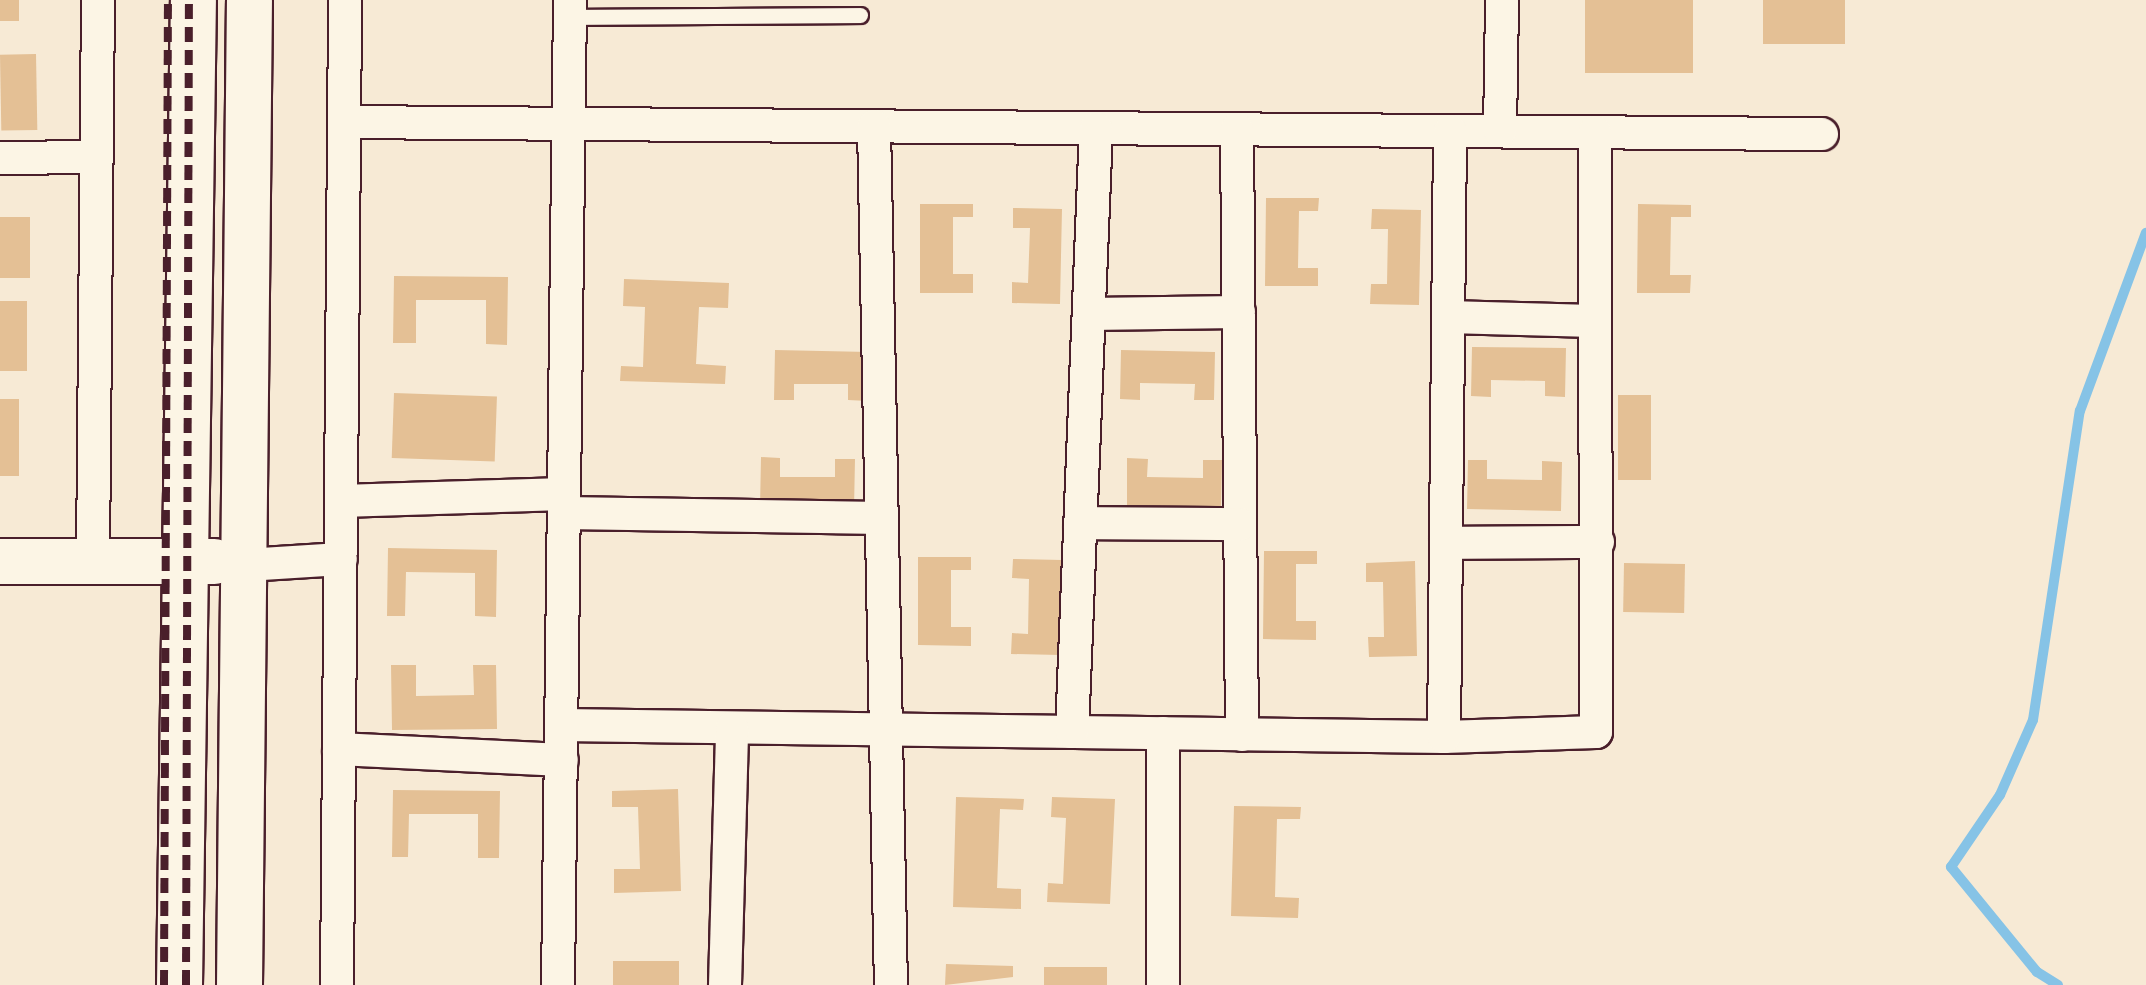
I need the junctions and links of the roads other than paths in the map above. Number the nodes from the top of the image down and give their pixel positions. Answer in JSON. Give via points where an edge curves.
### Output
{"nodes":[{"id":1,"x":98,"y":0,"type":"edge"},
{"id":2,"x":193,"y":0,"type":"edge"},
{"id":3,"x":249,"y":0,"type":"edge"},
{"id":4,"x":345,"y":0,"type":"edge"},
{"id":5,"x":1502,"y":0,"type":"edge"},
{"id":6,"x":687,"y":8,"type":"edge"},
{"id":7,"x":570,"y":9,"type":"edge"},
{"id":8,"x":860,"y":15,"type":"dead end"},
{"id":9,"x":344,"y":122,"type":"junction"},
{"id":10,"x":569,"y":124,"type":"junction"},
{"id":11,"x":874,"y":126,"type":"junction"},
{"id":12,"x":1096,"y":128,"type":"junction"},
{"id":13,"x":1236,"y":129,"type":"junction"},
{"id":14,"x":1450,"y":130,"type":"junction"},
{"id":15,"x":1500,"y":131,"type":"junction"},
{"id":16,"x":1595,"y":132,"type":"junction"},
{"id":17,"x":1822,"y":134,"type":"dead end"},
{"id":18,"x":0,"y":158,"type":"edge"},
{"id":19,"x":96,"y":158,"type":"junction"},
{"id":20,"x":1238,"y":312,"type":"junction"},
{"id":21,"x":1089,"y":314,"type":"junction"},
{"id":22,"x":1448,"y":317,"type":"junction"},
{"id":23,"x":1592,"y":321,"type":"junction"},
{"id":24,"x":341,"y":501,"type":"junction"},
{"id":25,"x":564,"y":503,"type":"junction"},
{"id":26,"x":882,"y":518,"type":"junction"},
{"id":27,"x":1080,"y":524,"type":"junction"},
{"id":28,"x":1240,"y":524,"type":"junction"},
{"id":29,"x":1598,"y":542,"type":"junction"},
{"id":30,"x":1446,"y":543,"type":"junction"},
{"id":31,"x":186,"y":558,"type":"junction"},
{"id":32,"x":93,"y":559,"type":"junction"},
{"id":33,"x":341,"y":559,"type":"junction"},
{"id":34,"x":0,"y":561,"type":"edge"},
{"id":35,"x":246,"y":564,"type":"junction"},
{"id":36,"x":562,"y":725,"type":"junction"},
{"id":37,"x":732,"y":728,"type":"junction"},
{"id":38,"x":886,"y":729,"type":"junction"},
{"id":39,"x":1072,"y":732,"type":"junction"},
{"id":40,"x":1163,"y":733,"type":"junction"},
{"id":41,"x":1242,"y":734,"type":"junction"},
{"id":42,"x":1444,"y":737,"type":"junction"},
{"id":43,"x":339,"y":749,"type":"junction"},
{"id":44,"x":562,"y":760,"type":"junction"},
{"id":45,"x":179,"y":985,"type":"edge"},
{"id":46,"x":239,"y":985,"type":"edge"},
{"id":47,"x":337,"y":985,"type":"edge"},
{"id":48,"x":558,"y":985,"type":"edge"},
{"id":49,"x":725,"y":985,"type":"edge"},
{"id":50,"x":891,"y":985,"type":"edge"},
{"id":51,"x":1163,"y":985,"type":"edge"}],
"edges":[{"from":1,"to":19,"type":"street"},
{"from":2,"to":31,"type":"main road"},
{"from":3,"to":35,"type":"main road"},
{"from":4,"to":9,"type":"street"},
{"from":5,"to":15,"type":"street"},
{"from":6,"to":7,"type":"lane"},
{"from":6,"to":8,"type":"lane"},
{"from":7,"to":10,"type":"street"},
{"from":9,"to":10,"type":"street"},
{"from":9,"to":24,"type":"street"},
{"from":10,"to":11,"type":"street"},
{"from":10,"to":25,"type":"street"},
{"from":11,"to":12,"type":"street"},
{"from":11,"to":26,"type":"street"},
{"from":12,"to":13,"type":"street"},
{"from":12,"to":21,"type":"street"},
{"from":13,"to":14,"type":"street"},
{"from":13,"to":20,"type":"street"},
{"from":14,"to":15,"type":"street"},
{"from":14,"to":22,"type":"street"},
{"from":15,"to":16,"type":"street"},
{"from":16,"to":17,"type":"street"},
{"from":16,"to":23,"type":"street"},
{"from":18,"to":19,"type":"street"},
{"from":19,"to":32,"type":"street"},
{"from":20,"to":21,"type":"street"},
{"from":20,"to":28,"type":"street"},
{"from":21,"to":27,"type":"street"},
{"from":22,"to":23,"type":"street"},
{"from":22,"to":30,"type":"street"},
{"from":23,"to":29,"type":"street"},
{"from":24,"to":25,"type":"street"},
{"from":24,"to":33,"type":"street"},
{"from":25,"to":26,"type":"street"},
{"from":25,"to":36,"type":"street"},
{"from":26,"to":38,"type":"street"},
{"from":27,"to":28,"type":"street"},
{"from":27,"to":39,"type":"street"},
{"from":28,"to":41,"type":"street"},
{"from":29,"to":30,"type":"street"},
{"from":29,"to":42,"type":"street","via":[[1596,732]]},
{"from":30,"to":42,"type":"street"},
{"from":31,"to":32,"type":"main road"},
{"from":31,"to":35,"type":"main road"},
{"from":31,"to":45,"type":"main road"},
{"from":32,"to":34,"type":"main road"},
{"from":33,"to":35,"type":"street"},
{"from":33,"to":43,"type":"street"},
{"from":35,"to":46,"type":"main road"},
{"from":36,"to":37,"type":"street"},
{"from":36,"to":44,"type":"street"},
{"from":37,"to":38,"type":"street"},
{"from":37,"to":49,"type":"street"},
{"from":38,"to":39,"type":"street"},
{"from":38,"to":50,"type":"street"},
{"from":39,"to":40,"type":"street"},
{"from":40,"to":41,"type":"street"},
{"from":40,"to":51,"type":"street"},
{"from":41,"to":42,"type":"street"},
{"from":43,"to":44,"type":"street"},
{"from":43,"to":47,"type":"street"},
{"from":44,"to":48,"type":"street"}]}
